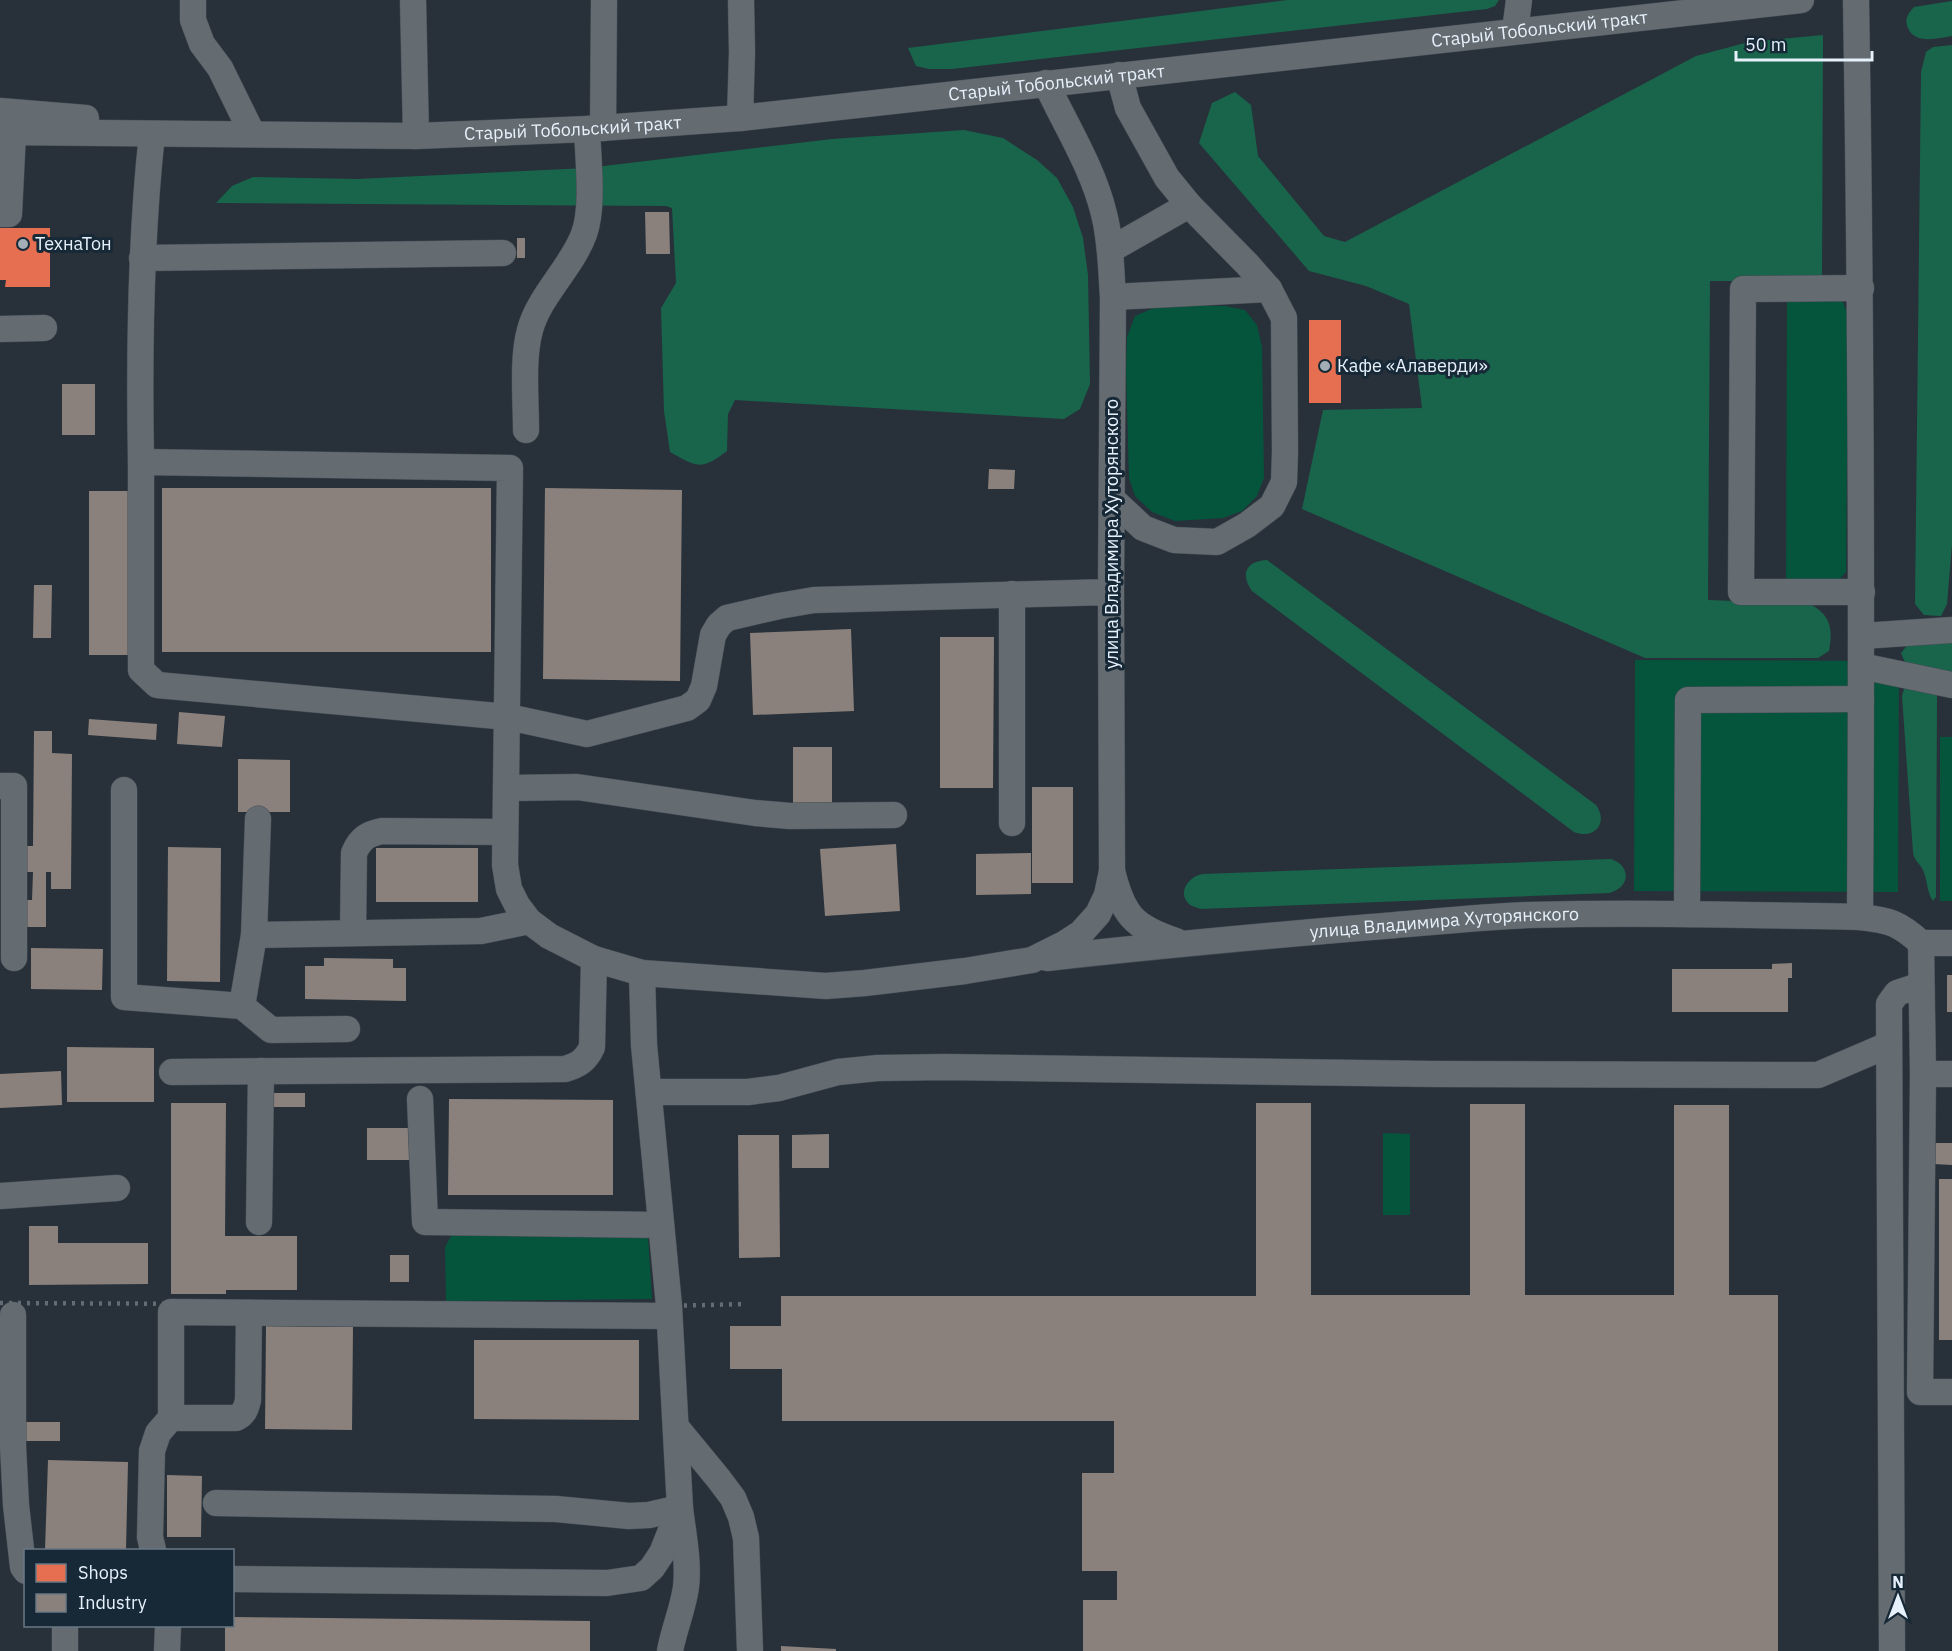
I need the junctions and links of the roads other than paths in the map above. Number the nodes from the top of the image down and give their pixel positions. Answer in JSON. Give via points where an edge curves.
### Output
{"nodes":[{"id":1,"x":193,"y":0,"type":"edge"},
{"id":2,"x":413,"y":0,"type":"edge"},
{"id":3,"x":604,"y":0,"type":"edge"},
{"id":4,"x":741,"y":0,"type":"edge"},
{"id":5,"x":1519,"y":0,"type":"edge"},
{"id":6,"x":1801,"y":0,"type":"edge"},
{"id":7,"x":1856,"y":0,"type":"edge"},
{"id":8,"x":1515,"y":31,"type":"junction"},
{"id":9,"x":1119,"y":75,"type":"junction"},
{"id":10,"x":1046,"y":83,"type":"junction"},
{"id":11,"x":0,"y":105,"type":"edge"},
{"id":12,"x":69,"y":117,"type":"junction"},
{"id":13,"x":740,"y":118,"type":"junction"},
{"id":14,"x":4,"y":125,"type":"edge"},
{"id":15,"x":595,"y":129,"type":"junction"},
{"id":16,"x":251,"y":131,"type":"junction"},
{"id":17,"x":152,"y":134,"type":"junction"},
{"id":18,"x":310,"y":135,"type":"junction"},
{"id":19,"x":416,"y":136,"type":"junction"},
{"id":20,"x":1189,"y":205,"type":"junction"},
{"id":21,"x":0,"y":214,"type":"edge"},
{"id":22,"x":1110,"y":250,"type":"junction"},
{"id":23,"x":503,"y":254,"type":"dead end"},
{"id":24,"x":142,"y":258,"type":"junction"},
{"id":25,"x":1861,"y":288,"type":"junction"},
{"id":26,"x":1269,"y":289,"type":"junction"},
{"id":27,"x":1113,"y":297,"type":"junction"},
{"id":28,"x":44,"y":328,"type":"dead end"},
{"id":29,"x":0,"y":329,"type":"edge"},
{"id":30,"x":526,"y":430,"type":"dead end"},
{"id":31,"x":141,"y":462,"type":"junction"},
{"id":32,"x":1112,"y":499,"type":"junction"},
{"id":33,"x":1111,"y":592,"type":"junction"},
{"id":34,"x":1862,"y":592,"type":"junction"},
{"id":35,"x":1012,"y":594,"type":"junction"},
{"id":36,"x":1952,"y":630,"type":"edge"},
{"id":37,"x":1862,"y":636,"type":"junction"},
{"id":38,"x":1862,"y":666,"type":"junction"},
{"id":39,"x":1952,"y":685,"type":"edge"},
{"id":40,"x":1861,"y":699,"type":"junction"},
{"id":41,"x":508,"y":717,"type":"junction"},
{"id":42,"x":0,"y":786,"type":"edge"},
{"id":43,"x":506,"y":788,"type":"junction"},
{"id":44,"x":124,"y":790,"type":"dead end"},
{"id":45,"x":894,"y":815,"type":"dead end"},
{"id":46,"x":258,"y":819,"type":"dead end"},
{"id":47,"x":1012,"y":823,"type":"dead end"},
{"id":48,"x":505,"y":832,"type":"junction"},
{"id":49,"x":1112,"y":871,"type":"junction"},
{"id":50,"x":1687,"y":913,"type":"junction"},
{"id":51,"x":1860,"y":917,"type":"junction"},
{"id":52,"x":529,"y":921,"type":"junction"},
{"id":53,"x":353,"y":932,"type":"junction"},
{"id":54,"x":254,"y":935,"type":"junction"},
{"id":55,"x":1180,"y":943,"type":"junction"},
{"id":56,"x":1921,"y":943,"type":"junction"},
{"id":57,"x":1952,"y":943,"type":"edge"},
{"id":58,"x":14,"y":958,"type":"dead end"},
{"id":59,"x":594,"y":959,"type":"junction"},
{"id":60,"x":1032,"y":960,"type":"junction"},
{"id":61,"x":642,"y":973,"type":"junction"},
{"id":62,"x":1921,"y":985,"type":"junction"},
{"id":63,"x":242,"y":1006,"type":"junction"},
{"id":64,"x":347,"y":1029,"type":"dead end"},
{"id":65,"x":1888,"y":1044,"type":"junction"},
{"id":66,"x":261,"y":1071,"type":"junction"},
{"id":67,"x":172,"y":1072,"type":"dead end"},
{"id":68,"x":1923,"y":1074,"type":"junction"},
{"id":69,"x":1952,"y":1074,"type":"edge"},
{"id":70,"x":649,"y":1092,"type":"junction"},
{"id":71,"x":420,"y":1099,"type":"dead end"},
{"id":72,"x":117,"y":1188,"type":"dead end"},
{"id":73,"x":0,"y":1196,"type":"edge"},
{"id":74,"x":259,"y":1222,"type":"dead end"},
{"id":75,"x":661,"y":1225,"type":"junction"},
{"id":76,"x":249,"y":1313,"type":"junction"},
{"id":77,"x":13,"y":1315,"type":"dead end"},
{"id":78,"x":669,"y":1316,"type":"junction"},
{"id":79,"x":1952,"y":1392,"type":"edge"},
{"id":80,"x":6,"y":1394,"type":"edge"},
{"id":81,"x":171,"y":1418,"type":"junction"},
{"id":82,"x":676,"y":1427,"type":"junction"},
{"id":83,"x":216,"y":1503,"type":"dead end"},
{"id":84,"x":8,"y":1505,"type":"edge"},
{"id":85,"x":680,"y":1508,"type":"junction"},
{"id":86,"x":153,"y":1549,"type":"edge"},
{"id":87,"x":24,"y":1568,"type":"edge"},
{"id":88,"x":234,"y":1579,"type":"edge"},
{"id":89,"x":65,"y":1627,"type":"edge"},
{"id":90,"x":168,"y":1627,"type":"edge"},
{"id":91,"x":65,"y":1651,"type":"edge"},
{"id":92,"x":167,"y":1651,"type":"edge"},
{"id":93,"x":670,"y":1651,"type":"edge"},
{"id":94,"x":750,"y":1651,"type":"edge"},
{"id":95,"x":1892,"y":1651,"type":"edge"}],
"edges":[{"from":1,"to":16,"type":"street","via":[[193,20],[202,44],[220,68]]},
{"from":2,"to":19,"type":"street"},
{"from":3,"to":15,"type":"street"},
{"from":4,"to":13,"type":"street"},
{"from":5,"to":8,"type":"street"},
{"from":6,"to":8,"type":"street","name":"Старый Тобольский тракт"},
{"from":7,"to":25,"type":"street"},
{"from":8,"to":9,"type":"street","name":"Старый Тобольский тракт"},
{"from":9,"to":10,"type":"street","name":"Старый Тобольский тракт"},
{"from":9,"to":20,"type":"street","via":[[1128,108],[1167,178]]},
{"from":10,"to":13,"type":"street","name":"Старый Тобольский тракт"},
{"from":10,"to":22,"type":"street","name":"улица Владимира Хуторянского","via":[[1088,167],[1105,214]]},
{"from":11,"to":12,"type":"street"},
{"from":12,"to":14,"type":"street"},
{"from":12,"to":16,"type":"street"},
{"from":13,"to":15,"type":"street","name":"Старый Тобольский тракт"},
{"from":14,"to":17,"type":"street"},
{"from":14,"to":21,"type":"street","via":[[9,214]]},
{"from":15,"to":19,"type":"street","name":"Старый Тобольский тракт"},
{"from":15,"to":30,"type":"street","via":[[587,223],[530,329]]},
{"from":16,"to":18,"type":"street"},
{"from":17,"to":18,"type":"street"},
{"from":17,"to":24,"type":"street"},
{"from":18,"to":19,"type":"street","name":"Старый Тобольский тракт"},
{"from":20,"to":22,"type":"street"},
{"from":20,"to":26,"type":"street"},
{"from":22,"to":27,"type":"street","name":"улица Владимира Хуторянского"},
{"from":23,"to":24,"type":"street"},
{"from":24,"to":31,"type":"street"},
{"from":25,"to":34,"type":"street"},
{"from":25,"to":34,"type":"street","via":[[1743,289],[1741,592]]},
{"from":26,"to":27,"type":"street"},
{"from":26,"to":32,"type":"street","via":[[1284,318],[1284,482],[1272,506],[1217,542],[1174,540],[1143,528]]},
{"from":27,"to":32,"type":"street","name":"улица Владимира Хуторянского"},
{"from":28,"to":29,"type":"street"},
{"from":31,"to":41,"type":"street","via":[[141,670],[157,685]]},
{"from":31,"to":41,"type":"street","via":[[510,468]]},
{"from":32,"to":33,"type":"street","name":"улица Владимира Хуторянского"},
{"from":33,"to":35,"type":"street"},
{"from":33,"to":49,"type":"street","name":"улица Владимира Хуторянского"},
{"from":34,"to":37,"type":"street"},
{"from":35,"to":41,"type":"street","via":[[814,600],[727,618],[713,635],[698,700],[687,708],[587,734]]},
{"from":35,"to":47,"type":"street"},
{"from":36,"to":37,"type":"street"},
{"from":37,"to":38,"type":"street"},
{"from":38,"to":39,"type":"street"},
{"from":38,"to":40,"type":"street"},
{"from":40,"to":50,"type":"street","via":[[1688,700]]},
{"from":40,"to":51,"type":"street"},
{"from":41,"to":43,"type":"street"},
{"from":42,"to":58,"type":"street","via":[[14,786]]},
{"from":43,"to":45,"type":"street","via":[[577,787],[790,816]]},
{"from":43,"to":48,"type":"street"},
{"from":44,"to":63,"type":"street","via":[[124,997]]},
{"from":46,"to":54,"type":"street"},
{"from":48,"to":52,"type":"street","via":[[509,889]]},
{"from":48,"to":53,"type":"street","via":[[369,834],[359,842],[354,854]]},
{"from":49,"to":55,"type":"street","via":[[1117,893],[1136,922],[1150,933]]},
{"from":49,"to":60,"type":"street","name":"улица Владимира Хуторянского","via":[[1098,914],[1081,933]]},
{"from":50,"to":51,"type":"street","name":"улица Владимира Хуторянского"},
{"from":50,"to":55,"type":"street","name":"улица Владимира Хуторянского","via":[[1527,915]]},
{"from":51,"to":56,"type":"street","name":"улица Владимира Хуторянского","via":[[1885,920],[1905,929]]},
{"from":52,"to":53,"type":"street","via":[[481,931]]},
{"from":52,"to":59,"type":"street","name":"улица Владимира Хуторянского"},
{"from":53,"to":54,"type":"street"},
{"from":54,"to":63,"type":"street"},
{"from":55,"to":60,"type":"street","name":"улица Владимира Хуторянского"},
{"from":56,"to":57,"type":"street"},
{"from":56,"to":62,"type":"street"},
{"from":59,"to":61,"type":"street","name":"улица Владимира Хуторянского"},
{"from":59,"to":66,"type":"street","via":[[592,1047],[578,1066],[565,1070]]},
{"from":60,"to":61,"type":"street","name":"улица Владимира Хуторянского","via":[[826,986]]},
{"from":61,"to":70,"type":"street"},
{"from":62,"to":65,"type":"street","via":[[1897,993],[1889,1004]]},
{"from":62,"to":68,"type":"street"},
{"from":63,"to":64,"type":"street","via":[[271,1030]]},
{"from":65,"to":70,"type":"street","via":[[1818,1075],[945,1067],[838,1072],[748,1092]]},
{"from":65,"to":95,"type":"street"},
{"from":66,"to":67,"type":"street"},
{"from":66,"to":74,"type":"street"},
{"from":68,"to":69,"type":"street"},
{"from":68,"to":79,"type":"street","via":[[1920,1392]]},
{"from":70,"to":75,"type":"street"},
{"from":71,"to":75,"type":"street","via":[[425,1222]]},
{"from":72,"to":73,"type":"street"},
{"from":75,"to":78,"type":"street"},
{"from":76,"to":78,"type":"street"},
{"from":76,"to":81,"type":"street","via":[[248,1400],[242,1416]]},
{"from":76,"to":81,"type":"street","via":[[171,1312]]},
{"from":77,"to":80,"type":"street"},
{"from":78,"to":82,"type":"street"},
{"from":80,"to":84,"type":"street"},
{"from":81,"to":86,"type":"street","via":[[152,1451]]},
{"from":82,"to":85,"type":"street"},
{"from":82,"to":94,"type":"street","via":[[733,1498],[741,1517],[746,1538]]},
{"from":83,"to":85,"type":"street","via":[[556,1509],[629,1516]]},
{"from":84,"to":87,"type":"street"},
{"from":85,"to":88,"type":"street","via":[[652,1568],[641,1578],[628,1581]]},
{"from":85,"to":93,"type":"street","via":[[686,1584]]},
{"from":89,"to":91,"type":"street"},
{"from":90,"to":92,"type":"street"}]}
